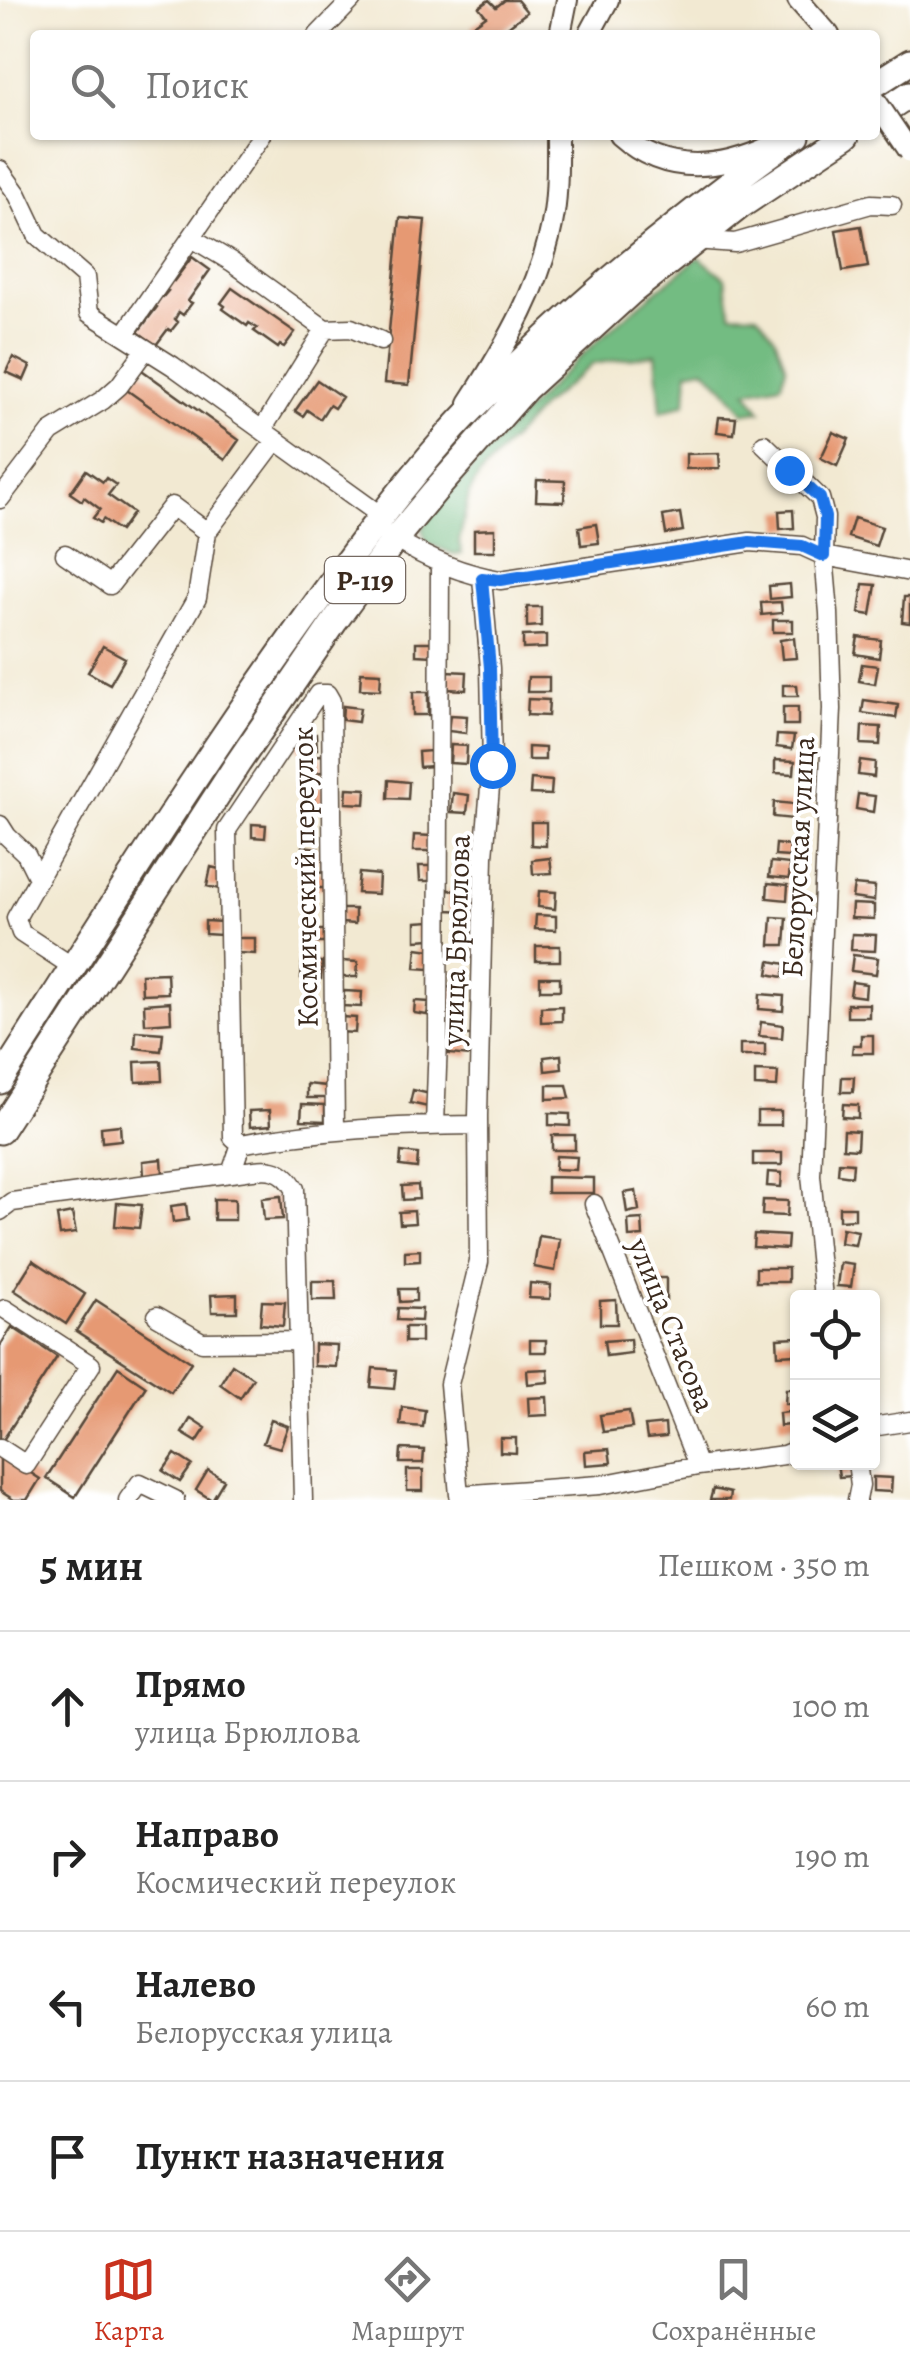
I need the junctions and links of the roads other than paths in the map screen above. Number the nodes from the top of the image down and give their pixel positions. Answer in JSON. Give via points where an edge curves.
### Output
{"nodes":[{"id":1,"x":352,"y":0,"type":"edge"},
{"id":2,"x":567,"y":0,"type":"edge"},
{"id":3,"x":608,"y":0,"type":"edge"},
{"id":4,"x":798,"y":0,"type":"edge"},
{"id":5,"x":808,"y":0,"type":"edge"},
{"id":6,"x":323,"y":30,"type":"edge"},
{"id":7,"x":561,"y":30,"type":"edge"},
{"id":8,"x":592,"y":30,"type":"edge"},
{"id":9,"x":825,"y":30,"type":"edge"},
{"id":10,"x":827,"y":30,"type":"edge"},
{"id":11,"x":910,"y":62,"type":"edge"},
{"id":12,"x":880,"y":81,"type":"edge"},
{"id":13,"x":910,"y":94,"type":"edge"},
{"id":14,"x":880,"y":107,"type":"edge"},
{"id":15,"x":880,"y":114,"type":"edge"},
{"id":16,"x":259,"y":140,"type":"edge"},
{"id":17,"x":557,"y":140,"type":"edge"},
{"id":18,"x":625,"y":140,"type":"edge"},
{"id":19,"x":783,"y":140,"type":"edge"},
{"id":20,"x":788,"y":140,"type":"edge"},
{"id":21,"x":839,"y":140,"type":"edge"},
{"id":22,"x":910,"y":152,"type":"edge"},
{"id":23,"x":0,"y":170,"type":"edge"},
{"id":24,"x":892,"y":204,"type":"dead end"},
{"id":25,"x":192,"y":238,"type":"junction"},
{"id":26,"x":694,"y":240,"type":"junction"},
{"id":27,"x":325,"y":328,"type":"junction"},
{"id":28,"x":124,"y":335,"type":"junction"},
{"id":29,"x":381,"y":340,"type":"dead end"},
{"id":30,"x":146,"y":349,"type":"junction"},
{"id":31,"x":450,"y":432,"type":"junction"},
{"id":32,"x":269,"y":435,"type":"junction"},
{"id":33,"x":764,"y":444,"type":"dead end"},
{"id":34,"x":0,"y":499,"type":"edge"},
{"id":35,"x":380,"y":515,"type":"junction"},
{"id":36,"x":208,"y":532,"type":"junction"},
{"id":37,"x":395,"y":538,"type":"junction"},
{"id":38,"x":65,"y":554,"type":"dead end"},
{"id":39,"x":824,"y":556,"type":"junction"},
{"id":40,"x":440,"y":563,"type":"junction"},
{"id":41,"x":910,"y":572,"type":"edge"},
{"id":42,"x":482,"y":578,"type":"junction"},
{"id":43,"x":0,"y":826,"type":"edge"},
{"id":44,"x":38,"y":878,"type":"junction"},
{"id":45,"x":73,"y":967,"type":"junction"},
{"id":46,"x":0,"y":1081,"type":"edge"},
{"id":47,"x":435,"y":1125,"type":"junction"},
{"id":48,"x":478,"y":1125,"type":"junction"},
{"id":49,"x":0,"y":1131,"type":"edge"},
{"id":50,"x":335,"y":1131,"type":"junction"},
{"id":51,"x":241,"y":1144,"type":"junction"},
{"id":52,"x":231,"y":1173,"type":"junction"},
{"id":53,"x":594,"y":1204,"type":"dead end"},
{"id":54,"x":0,"y":1211,"type":"edge"},
{"id":55,"x":821,"y":1290,"type":"edge"},
{"id":56,"x":2,"y":1310,"type":"edge"},
{"id":57,"x":158,"y":1316,"type":"dead end"},
{"id":58,"x":299,"y":1341,"type":"junction"},
{"id":59,"x":910,"y":1421,"type":"edge"},
{"id":60,"x":880,"y":1425,"type":"edge"},
{"id":61,"x":0,"y":1448,"type":"edge"},
{"id":62,"x":790,"y":1452,"type":"edge"},
{"id":63,"x":698,"y":1466,"type":"junction"},
{"id":64,"x":858,"y":1470,"type":"edge"},
{"id":65,"x":128,"y":1500,"type":"edge"},
{"id":66,"x":175,"y":1500,"type":"edge"},
{"id":67,"x":303,"y":1500,"type":"edge"},
{"id":68,"x":857,"y":1500,"type":"edge"}],
"edges":[{"from":1,"to":6,"type":"street"},
{"from":2,"to":7,"type":"main road"},
{"from":3,"to":8,"type":"main road"},
{"from":4,"to":9,"type":"main road"},
{"from":5,"to":10,"type":"main road"},
{"from":11,"to":12,"type":"highway"},
{"from":13,"to":15,"type":"highway"},
{"from":14,"to":22,"type":"main road","bridge":true},
{"from":16,"to":25,"type":"street"},
{"from":17,"to":31,"type":"main road","via":[[554,213],[541,268],[502,351]]},
{"from":18,"to":19,"type":"main road","via":[[657,158],[698,166],[739,159]]},
{"from":20,"to":31,"type":"highway","number":"Р-119","via":[[616,273]]},
{"from":21,"to":26,"type":"highway","number":"Р-119"},
{"from":23,"to":28,"type":"street","via":[[37,234],[85,276],[90,313]]},
{"from":24,"to":26,"type":"street","via":[[871,204],[735,243]]},
{"from":25,"to":27,"type":"street"},
{"from":25,"to":28,"type":"street"},
{"from":26,"to":37,"type":"highway","number":"Р-119","via":[[526,388]]},
{"from":27,"to":29,"type":"street","via":[[351,328]]},
{"from":27,"to":32,"type":"street"},
{"from":28,"to":30,"type":"street"},
{"from":30,"to":32,"type":"street"},
{"from":30,"to":34,"type":"street","via":[[103,400],[51,432]]},
{"from":31,"to":35,"type":"highway","number":"Р-119"},
{"from":32,"to":35,"type":"street"},
{"from":32,"to":36,"type":"street"},
{"from":33,"to":39,"type":"street","name":"Белорусская улица","via":[[820,498]]},
{"from":35,"to":45,"type":"highway","number":"Р-119","via":[[231,723]]},
{"from":36,"to":38,"type":"street","via":[[172,506],[110,585]]},
{"from":36,"to":44,"type":"street","via":[[197,598]]},
{"from":37,"to":40,"type":"street"},
{"from":37,"to":49,"type":"highway","number":"Р-119","via":[[238,764]]},
{"from":39,"to":41,"type":"street"},
{"from":39,"to":42,"type":"street","via":[[802,546],[750,542]]},
{"from":39,"to":55,"type":"street","name":"Белорусская улица","via":[[832,709],[811,1175]]},
{"from":40,"to":42,"type":"street"},
{"from":40,"to":47,"type":"street"},
{"from":42,"to":48,"type":"street","name":"улица Брюллова","via":[[492,765]]},
{"from":43,"to":44,"type":"street"},
{"from":44,"to":45,"type":"street","via":[[16,918],[21,932]]},
{"from":45,"to":46,"type":"highway","number":"Р-119"},
{"from":47,"to":48,"type":"street"},
{"from":47,"to":50,"type":"street"},
{"from":48,"to":63,"type":"street","name":"улица Брюллова","via":[[479,1262],[449,1384],[459,1495],[600,1484]]},
{"from":50,"to":51,"type":"street"},
{"from":50,"to":51,"type":"street","name":"Космический переулок","via":[[331,702],[318,694],[227,830],[232,1137]]},
{"from":51,"to":52,"type":"street"},
{"from":52,"to":54,"type":"street","via":[[12,1202]]},
{"from":52,"to":58,"type":"street","via":[[274,1169],[295,1189]]},
{"from":53,"to":63,"type":"street","name":"улица Стасова"},
{"from":56,"to":61,"type":"street","via":[[91,1365],[26,1466]]},
{"from":57,"to":58,"type":"street","via":[[202,1342]]},
{"from":58,"to":67,"type":"street"},
{"from":59,"to":60,"type":"street"},
{"from":62,"to":63,"type":"street"},
{"from":64,"to":68,"type":"street"},
{"from":65,"to":66,"type":"street","via":[[140,1483]]}]}
